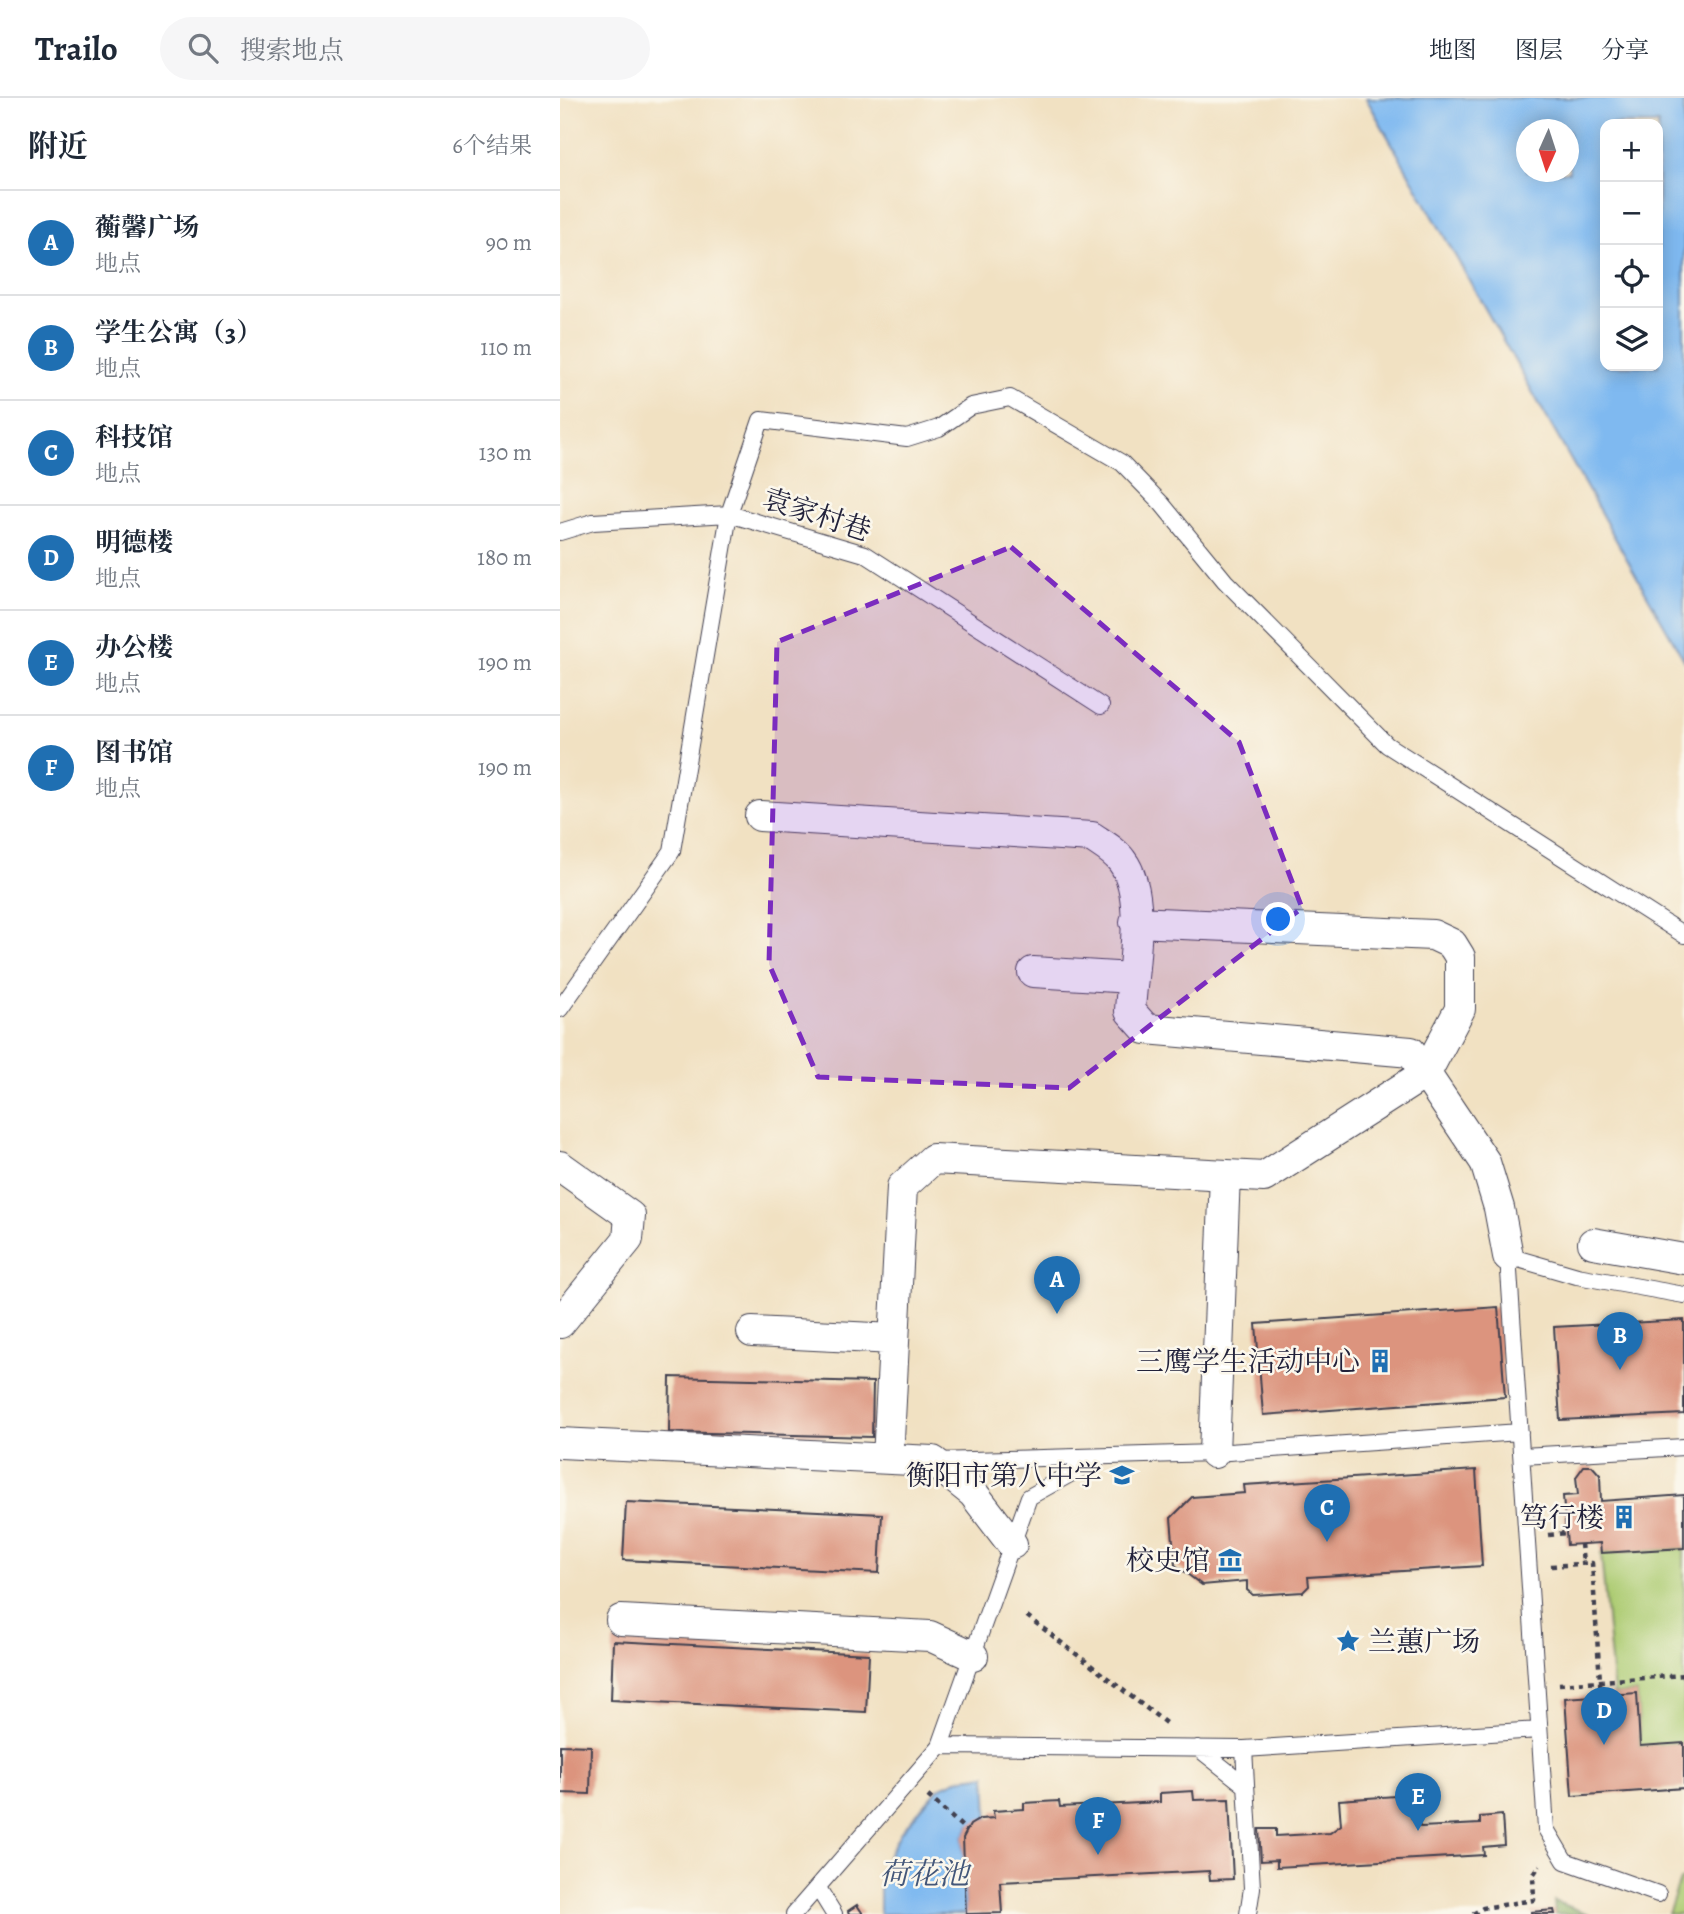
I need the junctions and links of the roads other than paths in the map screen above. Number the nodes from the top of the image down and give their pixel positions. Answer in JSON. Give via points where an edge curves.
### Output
{"nodes":[{"id":1,"x":729,"y":514,"type":"junction"},
{"id":2,"x":560,"y":531,"type":"edge"},
{"id":3,"x":1101,"y":706,"type":"dead end"},
{"id":4,"x":760,"y":816,"type":"dead end"},
{"id":5,"x":1135,"y":922,"type":"junction"},
{"id":6,"x":1684,"y":935,"type":"edge"},
{"id":7,"x":1033,"y":972,"type":"dead end"},
{"id":8,"x":1132,"y":978,"type":"junction"},
{"id":9,"x":560,"y":1009,"type":"edge"},
{"id":10,"x":1426,"y":1073,"type":"junction"},
{"id":11,"x":560,"y":1166,"type":"edge"},
{"id":12,"x":1225,"y":1175,"type":"junction"},
{"id":13,"x":1593,"y":1243,"type":"dead end"},
{"id":14,"x":1508,"y":1256,"type":"junction"},
{"id":15,"x":1684,"y":1259,"type":"edge"},
{"id":16,"x":1684,"y":1295,"type":"edge"},
{"id":17,"x":560,"y":1323,"type":"edge"},
{"id":18,"x":752,"y":1332,"type":"dead end"},
{"id":19,"x":894,"y":1339,"type":"junction"},
{"id":20,"x":1520,"y":1432,"type":"junction"},
{"id":21,"x":560,"y":1443,"type":"edge"},
{"id":22,"x":1684,"y":1447,"type":"edge"},
{"id":23,"x":1214,"y":1453,"type":"junction"},
{"id":24,"x":1102,"y":1456,"type":"junction"},
{"id":25,"x":1522,"y":1457,"type":"junction"},
{"id":26,"x":888,"y":1459,"type":"junction"},
{"id":27,"x":933,"y":1461,"type":"junction"},
{"id":28,"x":1012,"y":1544,"type":"junction"},
{"id":29,"x":621,"y":1620,"type":"dead end"},
{"id":30,"x":973,"y":1656,"type":"junction"},
{"id":31,"x":1539,"y":1730,"type":"junction"},
{"id":32,"x":940,"y":1746,"type":"junction"},
{"id":33,"x":1198,"y":1748,"type":"junction"},
{"id":34,"x":1244,"y":1749,"type":"junction"},
{"id":35,"x":1246,"y":1786,"type":"junction"},
{"id":36,"x":818,"y":1888,"type":"junction"},
{"id":37,"x":1658,"y":1894,"type":"dead end"},
{"id":38,"x":794,"y":1914,"type":"edge"},
{"id":39,"x":834,"y":1914,"type":"edge"},
{"id":40,"x":1248,"y":1914,"type":"edge"}],
"edges":[{"from":1,"to":2,"type":"lane","name":"袁家村巷","via":[[593,522]]},
{"from":1,"to":3,"type":"lane","name":"袁家村巷","via":[[865,554]]},
{"from":1,"to":6,"type":"lane","via":[[761,420],[907,438],[939,428],[971,406],[1010,398],[1122,463],[1225,581],[1387,745]]},
{"from":1,"to":9,"type":"lane","via":[[672,851]]},
{"from":4,"to":5,"type":"street","via":[[1093,836],[1122,859],[1134,883]]},
{"from":5,"to":8,"type":"street"},
{"from":5,"to":10,"type":"street","via":[[1433,936],[1452,944],[1460,957],[1461,1009]]},
{"from":7,"to":8,"type":"street"},
{"from":8,"to":10,"type":"street","via":[[1130,1011],[1146,1029],[1411,1052]]},
{"from":10,"to":12,"type":"street","via":[[1264,1177]]},
{"from":10,"to":14,"type":"street","via":[[1485,1162]]},
{"from":11,"to":17,"type":"street","via":[[630,1216],[628,1239]]},
{"from":12,"to":19,"type":"street","via":[[933,1159],[902,1186]]},
{"from":12,"to":23,"type":"street"},
{"from":13,"to":15,"type":"street"},
{"from":14,"to":16,"type":"lane","via":[[1577,1276]]},
{"from":14,"to":20,"type":"lane"},
{"from":18,"to":19,"type":"street"},
{"from":19,"to":26,"type":"street"},
{"from":20,"to":23,"type":"lane"},
{"from":20,"to":25,"type":"lane"},
{"from":21,"to":26,"type":"street"},
{"from":22,"to":25,"type":"lane"},
{"from":23,"to":24,"type":"lane"},
{"from":24,"to":27,"type":"lane"},
{"from":24,"to":28,"type":"lane","via":[[1030,1497]]},
{"from":25,"to":31,"type":"lane"},
{"from":26,"to":27,"type":"street"},
{"from":27,"to":28,"type":"street","via":[[972,1493]]},
{"from":28,"to":30,"type":"lane"},
{"from":29,"to":30,"type":"street","via":[[930,1636]]},
{"from":30,"to":32,"type":"lane"},
{"from":31,"to":34,"type":"lane"},
{"from":31,"to":37,"type":"lane","via":[[1546,1829],[1565,1861]]},
{"from":32,"to":33,"type":"lane"},
{"from":32,"to":36,"type":"lane"},
{"from":33,"to":34,"type":"lane"},
{"from":33,"to":35,"type":"lane"},
{"from":34,"to":35,"type":"lane"},
{"from":35,"to":40,"type":"lane","via":[[1252,1888]]},
{"from":36,"to":38,"type":"lane"},
{"from":36,"to":39,"type":"lane"}]}
